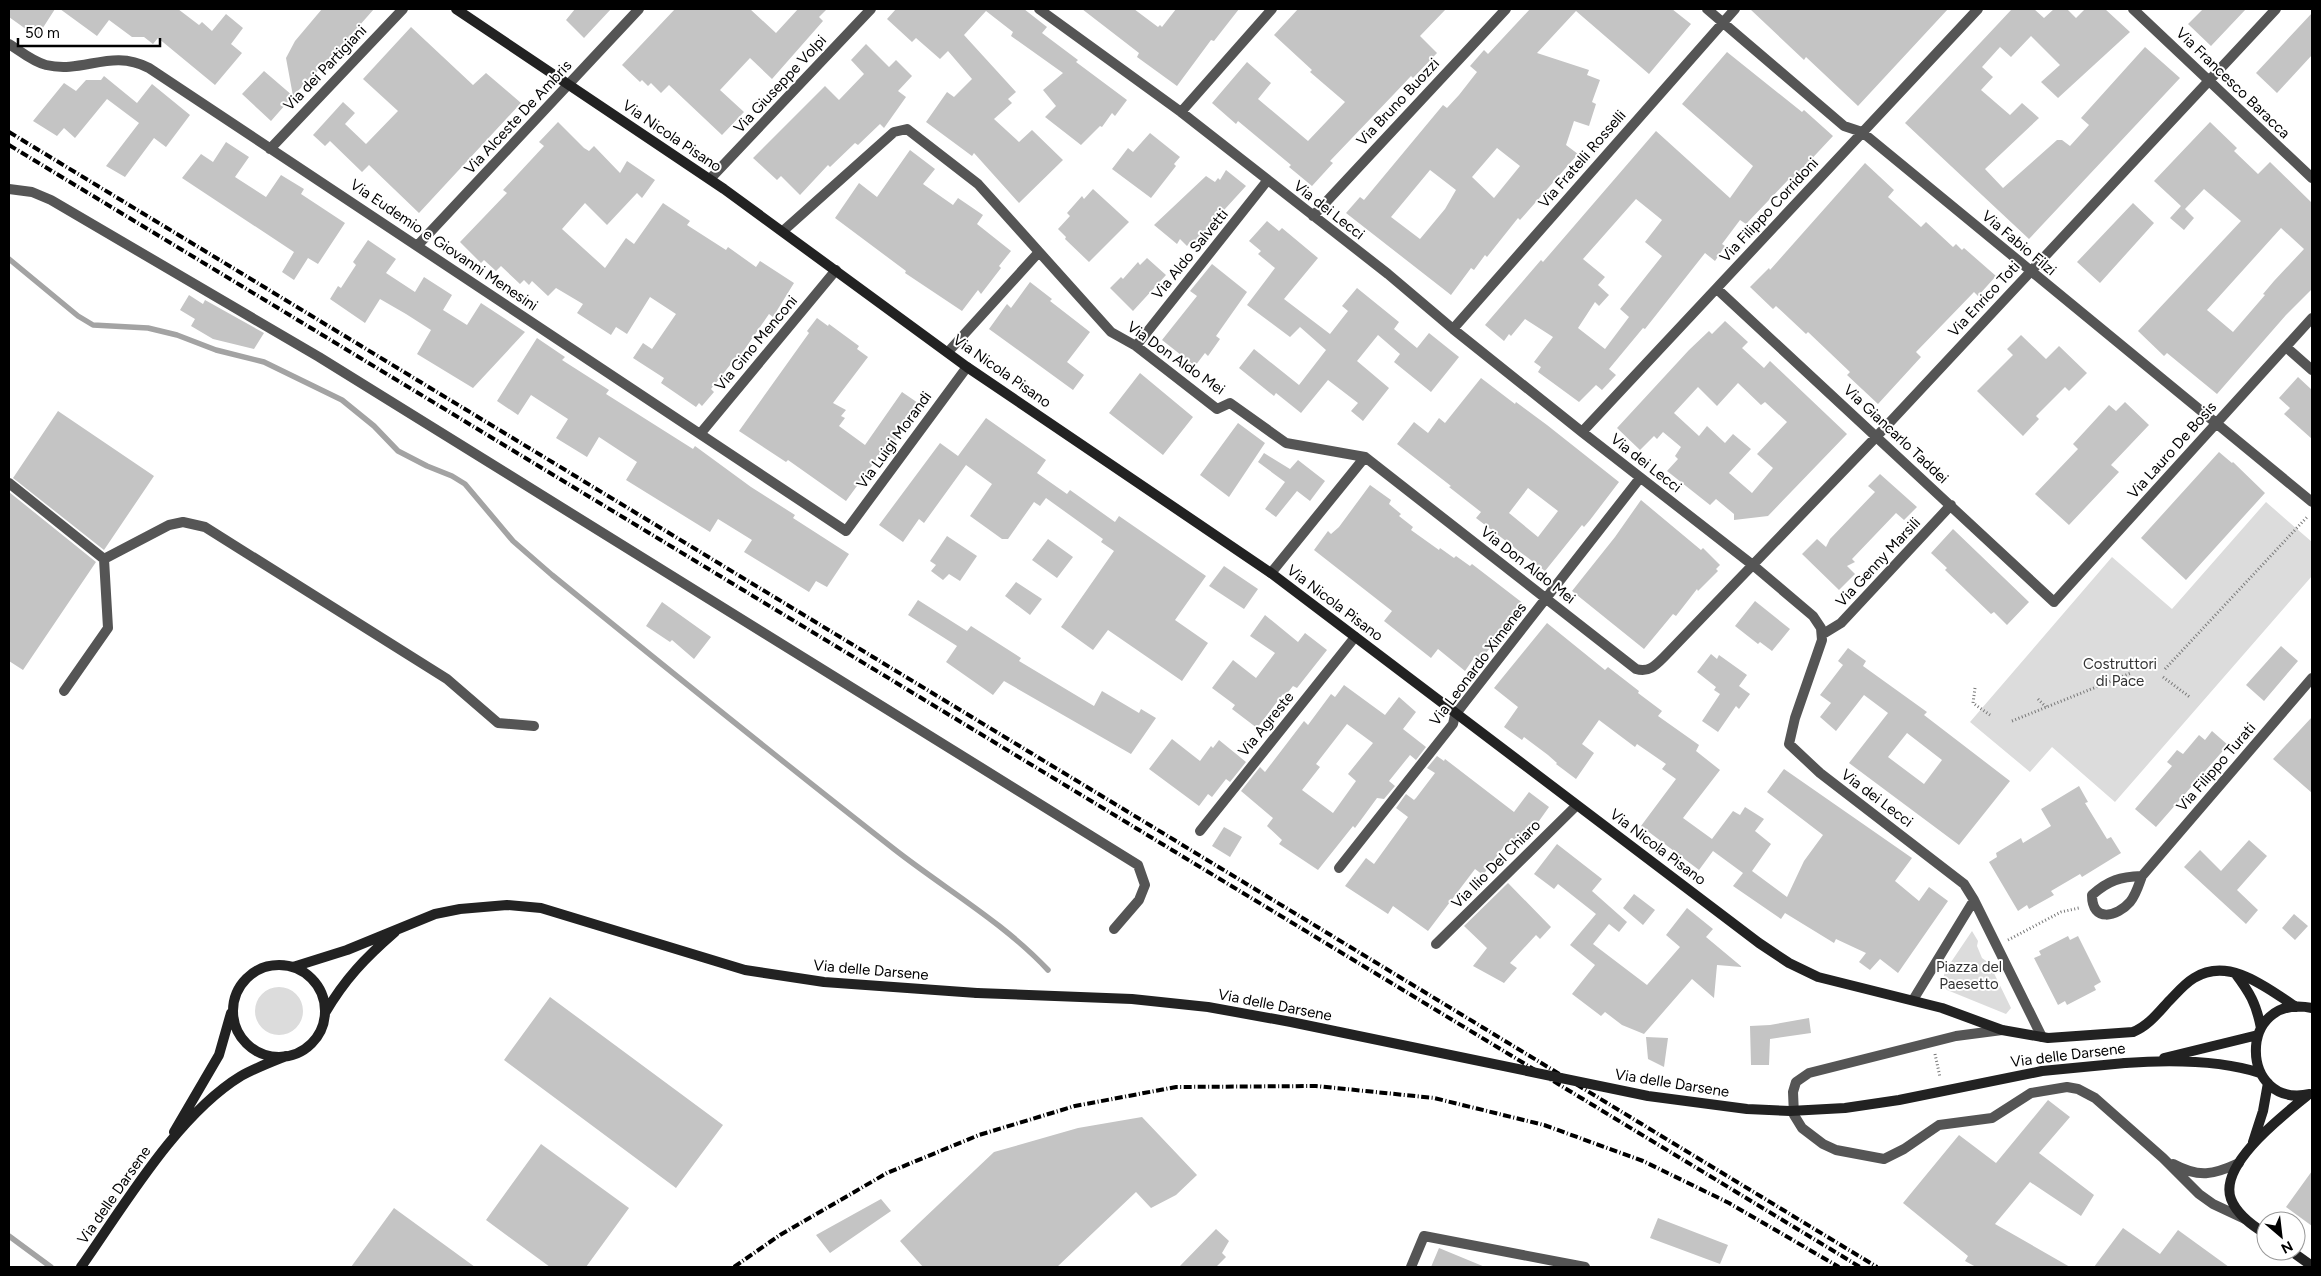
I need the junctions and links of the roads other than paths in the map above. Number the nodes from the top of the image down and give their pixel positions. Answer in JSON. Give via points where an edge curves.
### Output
{"nodes":[{"id":1,"x":403,"y":9,"type":"edge"},
{"id":2,"x":456,"y":9,"type":"edge"},
{"id":3,"x":639,"y":9,"type":"edge"},
{"id":4,"x":871,"y":9,"type":"edge"},
{"id":5,"x":1039,"y":9,"type":"edge"},
{"id":6,"x":1058,"y":9,"type":"edge"},
{"id":7,"x":1272,"y":9,"type":"edge"},
{"id":8,"x":1506,"y":9,"type":"edge"},
{"id":9,"x":1707,"y":9,"type":"edge"},
{"id":10,"x":1735,"y":9,"type":"edge"},
{"id":11,"x":1978,"y":9,"type":"edge"},
{"id":12,"x":2133,"y":9,"type":"edge"},
{"id":13,"x":2276,"y":9,"type":"edge"},
{"id":14,"x":1050,"y":17,"type":"junction"},
{"id":15,"x":1723,"y":21,"type":"junction"},
{"id":16,"x":9,"y":44,"type":"edge"},
{"id":17,"x":2210,"y":80,"type":"junction"},
{"id":18,"x":569,"y":85,"type":"junction"},
{"id":19,"x":1181,"y":112,"type":"junction"},
{"id":20,"x":1862,"y":132,"type":"junction"},
{"id":21,"x":270,"y":148,"type":"junction"},
{"id":22,"x":2312,"y":178,"type":"edge"},
{"id":23,"x":710,"y":179,"type":"junction"},
{"id":24,"x":1267,"y":181,"type":"junction"},
{"id":25,"x":9,"y":189,"type":"edge"},
{"id":26,"x":1313,"y":216,"type":"junction"},
{"id":27,"x":783,"y":231,"type":"junction"},
{"id":28,"x":418,"y":245,"type":"junction"},
{"id":29,"x":1039,"y":252,"type":"junction"},
{"id":30,"x":836,"y":270,"type":"junction"},
{"id":31,"x":2030,"y":271,"type":"junction"},
{"id":32,"x":1717,"y":289,"type":"junction"},
{"id":33,"x":2312,"y":318,"type":"edge"},
{"id":34,"x":1453,"y":329,"type":"junction"},
{"id":35,"x":1136,"y":346,"type":"junction"},
{"id":36,"x":2286,"y":347,"type":"junction"},
{"id":37,"x":948,"y":352,"type":"junction"},
{"id":38,"x":967,"y":367,"type":"junction"},
{"id":39,"x":2312,"y":370,"type":"edge"},
{"id":40,"x":2216,"y":423,"type":"junction"},
{"id":41,"x":1582,"y":432,"type":"junction"},
{"id":42,"x":700,"y":434,"type":"junction"},
{"id":43,"x":1877,"y":436,"type":"junction"},
{"id":44,"x":1365,"y":457,"type":"junction"},
{"id":45,"x":1640,"y":478,"type":"junction"},
{"id":46,"x":9,"y":483,"type":"edge"},
{"id":47,"x":2312,"y":502,"type":"edge"},
{"id":48,"x":1951,"y":505,"type":"junction"},
{"id":49,"x":846,"y":531,"type":"joint"},
{"id":50,"x":104,"y":559,"type":"junction"},
{"id":51,"x":1754,"y":566,"type":"junction"},
{"id":52,"x":1271,"y":573,"type":"junction"},
{"id":53,"x":1546,"y":597,"type":"junction"},
{"id":54,"x":2054,"y":602,"type":"joint"},
{"id":55,"x":1822,"y":634,"type":"junction"},
{"id":56,"x":1355,"y":637,"type":"junction"},
{"id":57,"x":2312,"y":678,"type":"edge"},
{"id":58,"x":64,"y":691,"type":"dead end"},
{"id":59,"x":1455,"y":715,"type":"junction"},
{"id":60,"x":534,"y":726,"type":"dead end"},
{"id":61,"x":1576,"y":806,"type":"junction"},
{"id":62,"x":1200,"y":830,"type":"dead end"},
{"id":63,"x":1339,"y":868,"type":"dead end"},
{"id":64,"x":2142,"y":876,"type":"junction"},
{"id":65,"x":1974,"y":900,"type":"junction"},
{"id":66,"x":399,"y":928,"type":"junction"},
{"id":67,"x":1114,"y":929,"type":"dead end"},
{"id":68,"x":1436,"y":944,"type":"dead end"},
{"id":69,"x":292,"y":967,"type":"junction"},
{"id":70,"x":2235,"y":973,"type":"junction"},
{"id":71,"x":1912,"y":1000,"type":"junction"},
{"id":72,"x":233,"y":1006,"type":"junction"},
{"id":73,"x":2296,"y":1007,"type":"junction"},
{"id":74,"x":2312,"y":1008,"type":"edge"},
{"id":75,"x":325,"y":1013,"type":"junction"},
{"id":76,"x":2002,"y":1030,"type":"junction"},
{"id":77,"x":2259,"y":1031,"type":"junction"},
{"id":78,"x":2042,"y":1037,"type":"junction"},
{"id":79,"x":286,"y":1056,"type":"junction"},
{"id":80,"x":2148,"y":1061,"type":"junction"},
{"id":81,"x":2260,"y":1073,"type":"junction"},
{"id":82,"x":2268,"y":1082,"type":"junction"},
{"id":83,"x":2310,"y":1094,"type":"edge"},
{"id":84,"x":171,"y":1140,"type":"junction"},
{"id":85,"x":2253,"y":1144,"type":"junction"},
{"id":86,"x":2163,"y":1158,"type":"junction"},
{"id":87,"x":2239,"y":1163,"type":"junction"},
{"id":88,"x":2246,"y":1220,"type":"junction"},
{"id":89,"x":2256,"y":1227,"type":"edge"},
{"id":90,"x":81,"y":1267,"type":"edge"},
{"id":91,"x":1410,"y":1267,"type":"edge"},
{"id":92,"x":1585,"y":1267,"type":"edge"}],
"edges":[{"from":1,"to":21,"type":"street","name":"Via dei Partigiani"},
{"from":2,"to":18,"type":"street","name":"Via Nicola Pisano"},
{"from":3,"to":18,"type":"street","name":"Via Alceste De Ambris"},
{"from":4,"to":23,"type":"street","name":"Via Giuseppe Volpi"},
{"from":5,"to":14,"type":"street","name":"Via dei Lecci"},
{"from":6,"to":14,"type":"street"},
{"from":7,"to":19,"type":"street"},
{"from":8,"to":26,"type":"street","name":"Via Bruno Buozzi"},
{"from":9,"to":15,"type":"street","name":"Via Fabio Filzi"},
{"from":10,"to":15,"type":"street","name":"Via Fratelli Rosselli"},
{"from":11,"to":20,"type":"street","name":"Via Filippo Corridoni"},
{"from":12,"to":17,"type":"street","name":"Via Francesco Baracca"},
{"from":13,"to":17,"type":"street","name":"Via Enrico Toti"},
{"from":14,"to":19,"type":"street","name":"Via dei Lecci"},
{"from":15,"to":20,"type":"street","name":"Via Fabio Filzi","via":[[1844,126]]},
{"from":15,"to":34,"type":"street","name":"Via Fratelli Rosselli"},
{"from":16,"to":21,"type":"street","name":"Via Eudemio e Giovanni Menesini","via":[[38,62],[57,67],[121,59],[137,62]]},
{"from":17,"to":22,"type":"street","name":"Via Francesco Baracca"},
{"from":17,"to":31,"type":"street","name":"Via Enrico Toti"},
{"from":18,"to":23,"type":"street","name":"Via Nicola Pisano"},
{"from":18,"to":28,"type":"street","name":"Via Alceste De Ambris"},
{"from":19,"to":24,"type":"street","name":"Via dei Lecci"},
{"from":20,"to":31,"type":"street","name":"Via Fabio Filzi"},
{"from":20,"to":32,"type":"street","name":"Via Filippo Corridoni"},
{"from":21,"to":28,"type":"street","name":"Via Eudemio e Giovanni Menesini"},
{"from":23,"to":27,"type":"street","name":"Via Nicola Pisano"},
{"from":24,"to":26,"type":"street","name":"Via dei Lecci"},
{"from":24,"to":35,"type":"street","name":"Via Aldo Salvetti"},
{"from":25,"to":67,"type":"street","via":[[32,192],[51,200],[319,357],[1138,865],[1145,886],[1139,900]]},
{"from":26,"to":34,"type":"street","name":"Via dei Lecci"},
{"from":27,"to":29,"type":"street","name":"Via Don Aldo Mei","via":[[894,132],[907,128],[978,184]]},
{"from":27,"to":30,"type":"street","name":"Via Nicola Pisano"},
{"from":28,"to":42,"type":"street","name":"Via Eudemio e Giovanni Menesini"},
{"from":29,"to":35,"type":"street","name":"Via Don Aldo Mei","via":[[1111,332]]},
{"from":29,"to":37,"type":"street"},
{"from":30,"to":37,"type":"street","name":"Via Nicola Pisano"},
{"from":30,"to":42,"type":"street","name":"Via Gino Menconi"},
{"from":31,"to":40,"type":"street","name":"Via Fabio Filzi"},
{"from":31,"to":43,"type":"street","name":"Via Enrico Toti"},
{"from":32,"to":41,"type":"street","name":"Via Filippo Corridoni"},
{"from":32,"to":43,"type":"street","name":"Via Giancarlo Taddei"},
{"from":33,"to":36,"type":"street","name":"Via Lauro De Bosis"},
{"from":34,"to":41,"type":"street","name":"Via dei Lecci"},
{"from":35,"to":44,"type":"street","name":"Via Don Aldo Mei","via":[[1217,408],[1230,403],[1286,443]]},
{"from":36,"to":39,"type":"street"},
{"from":36,"to":40,"type":"street","name":"Via Lauro De Bosis"},
{"from":37,"to":38,"type":"street","name":"Via Nicola Pisano"},
{"from":38,"to":49,"type":"street","name":"Via Luigi Morandi"},
{"from":38,"to":52,"type":"street","name":"Via Nicola Pisano"},
{"from":40,"to":47,"type":"street","name":"Via Fabio Filzi"},
{"from":40,"to":54,"type":"street","name":"Via Lauro De Bosis"},
{"from":41,"to":45,"type":"street","name":"Via dei Lecci"},
{"from":42,"to":49,"type":"street","name":"Via Eudemio e Giovanni Menesini"},
{"from":43,"to":48,"type":"street","name":"Via Giancarlo Taddei"},
{"from":43,"to":51,"type":"street","name":"Via Enrico Toti"},
{"from":44,"to":52,"type":"street"},
{"from":44,"to":53,"type":"street","name":"Via Don Aldo Mei"},
{"from":45,"to":51,"type":"street","name":"Via dei Lecci"},
{"from":45,"to":53,"type":"street","name":"Via Leonardo Ximenes"},
{"from":46,"to":50,"type":"street"},
{"from":48,"to":54,"type":"street","name":"Via Giancarlo Taddei"},
{"from":48,"to":55,"type":"street","name":"Via Genny Marsili","via":[[1842,623]]},
{"from":50,"to":58,"type":"street","via":[[108,628]]},
{"from":50,"to":60,"type":"street","via":[[169,525],[183,522],[205,527],[447,679],[498,723]]},
{"from":51,"to":53,"type":"street","name":"Via Don Aldo Mei","via":[[1664,657],[1644,671],[1636,669]]},
{"from":51,"to":55,"type":"street","name":"Via dei Lecci","via":[[1813,616]]},
{"from":52,"to":56,"type":"street","name":"Via Nicola Pisano"},
{"from":53,"to":59,"type":"street","name":"Via Leonardo Ximenes"},
{"from":55,"to":65,"type":"street","name":"Via dei Lecci","via":[[1790,744],[1820,773],[1959,879]]},
{"from":56,"to":59,"type":"street","name":"Via Nicola Pisano"},
{"from":56,"to":62,"type":"street","name":"Via Agreste"},
{"from":57,"to":64,"type":"street","name":"Via Filippo Turati"},
{"from":59,"to":61,"type":"street","name":"Via Nicola Pisano"},
{"from":59,"to":63,"type":"street","name":"Via Leonardo Ximenes","via":[[1452,724]]},
{"from":61,"to":68,"type":"street","name":"Via Ilio Del Chiaro"},
{"from":61,"to":71,"type":"street","name":"Via Nicola Pisano","via":[[1789,964],[1818,977]]},
{"from":64,"to":64,"type":"street","name":"Via Filippo Turati","via":[[2124,877],[2105,884],[2092,895],[2092,905],[2097,912],[2106,915],[2119,912],[2132,900]]},
{"from":65,"to":71,"type":"street"},
{"from":65,"to":78,"type":"street","name":"Via dei Lecci"},
{"from":66,"to":69,"type":"street","name":"Via delle Darsene","via":[[347,950]]},
{"from":66,"to":75,"type":"street","name":"Via delle Darsene","via":[[359,963]]},
{"from":66,"to":80,"type":"street","name":"Via delle Darsene","bridge":true,"via":[[425,917],[460,909],[507,905],[541,908],[745,970],[824,982],[1132,999],[1208,1007],[1648,1096],[1747,1110],[1845,1108],[2042,1071]]},
{"from":69,"to":72,"type":"street","via":[[271,966],[250,975],[240,986]]},
{"from":69,"to":75,"type":"street","via":[[315,982]]},
{"from":70,"to":73,"type":"street","name":"Via Nicola Pisano","via":[[2261,984]]},
{"from":70,"to":77,"type":"street","via":[[2257,1008]]},
{"from":70,"to":78,"type":"street","name":"Via Nicola Pisano","via":[[2217,970],[2193,978],[2145,1026],[2133,1032]]},
{"from":71,"to":76,"type":"street","name":"Via Nicola Pisano"},
{"from":72,"to":79,"type":"street","via":[[236,1028],[247,1044],[263,1054]]},
{"from":72,"to":84,"type":"street","name":"Via delle Darsene","via":[[219,1055]]},
{"from":73,"to":74,"type":"street","name":"Via Nicola Pisano"},
{"from":73,"to":77,"type":"street","name":"Via Nicola Pisano","via":[[2276,1012]]},
{"from":75,"to":79,"type":"street","via":[[313,1041],[301,1051]]},
{"from":76,"to":78,"type":"street","name":"Via Nicola Pisano"},
{"from":76,"to":86,"type":"street","via":[[1956,1036],[1809,1072],[1794,1087],[1794,1115],[1802,1128],[1823,1144],[1884,1159],[1939,1125],[1992,1118],[2031,1093],[2067,1087],[2095,1098]]},
{"from":77,"to":80,"type":"street","name":"Via delle Darsene","via":[[2208,1049]]},
{"from":77,"to":81,"type":"street","via":[[2255,1054]]},
{"from":79,"to":84,"type":"street","name":"Via delle Darsene","via":[[258,1067],[220,1092]]},
{"from":80,"to":81,"type":"street","name":"Via delle Darsene","via":[[2233,1066]]},
{"from":81,"to":82,"type":"street"},
{"from":82,"to":83,"type":"street","via":[[2286,1094]]},
{"from":82,"to":85,"type":"street"},
{"from":83,"to":85,"type":"street"},
{"from":84,"to":90,"type":"street","name":"Via delle Darsene"},
{"from":85,"to":87,"type":"street"},
{"from":86,"to":87,"type":"street","via":[[2198,1174],[2213,1173]]},
{"from":86,"to":88,"type":"street","via":[[2213,1204]]},
{"from":87,"to":88,"type":"street","via":[[2231,1180],[2230,1197]]},
{"from":88,"to":89,"type":"street"},
{"from":91,"to":92,"type":"street","via":[[1424,1236]]}]}
